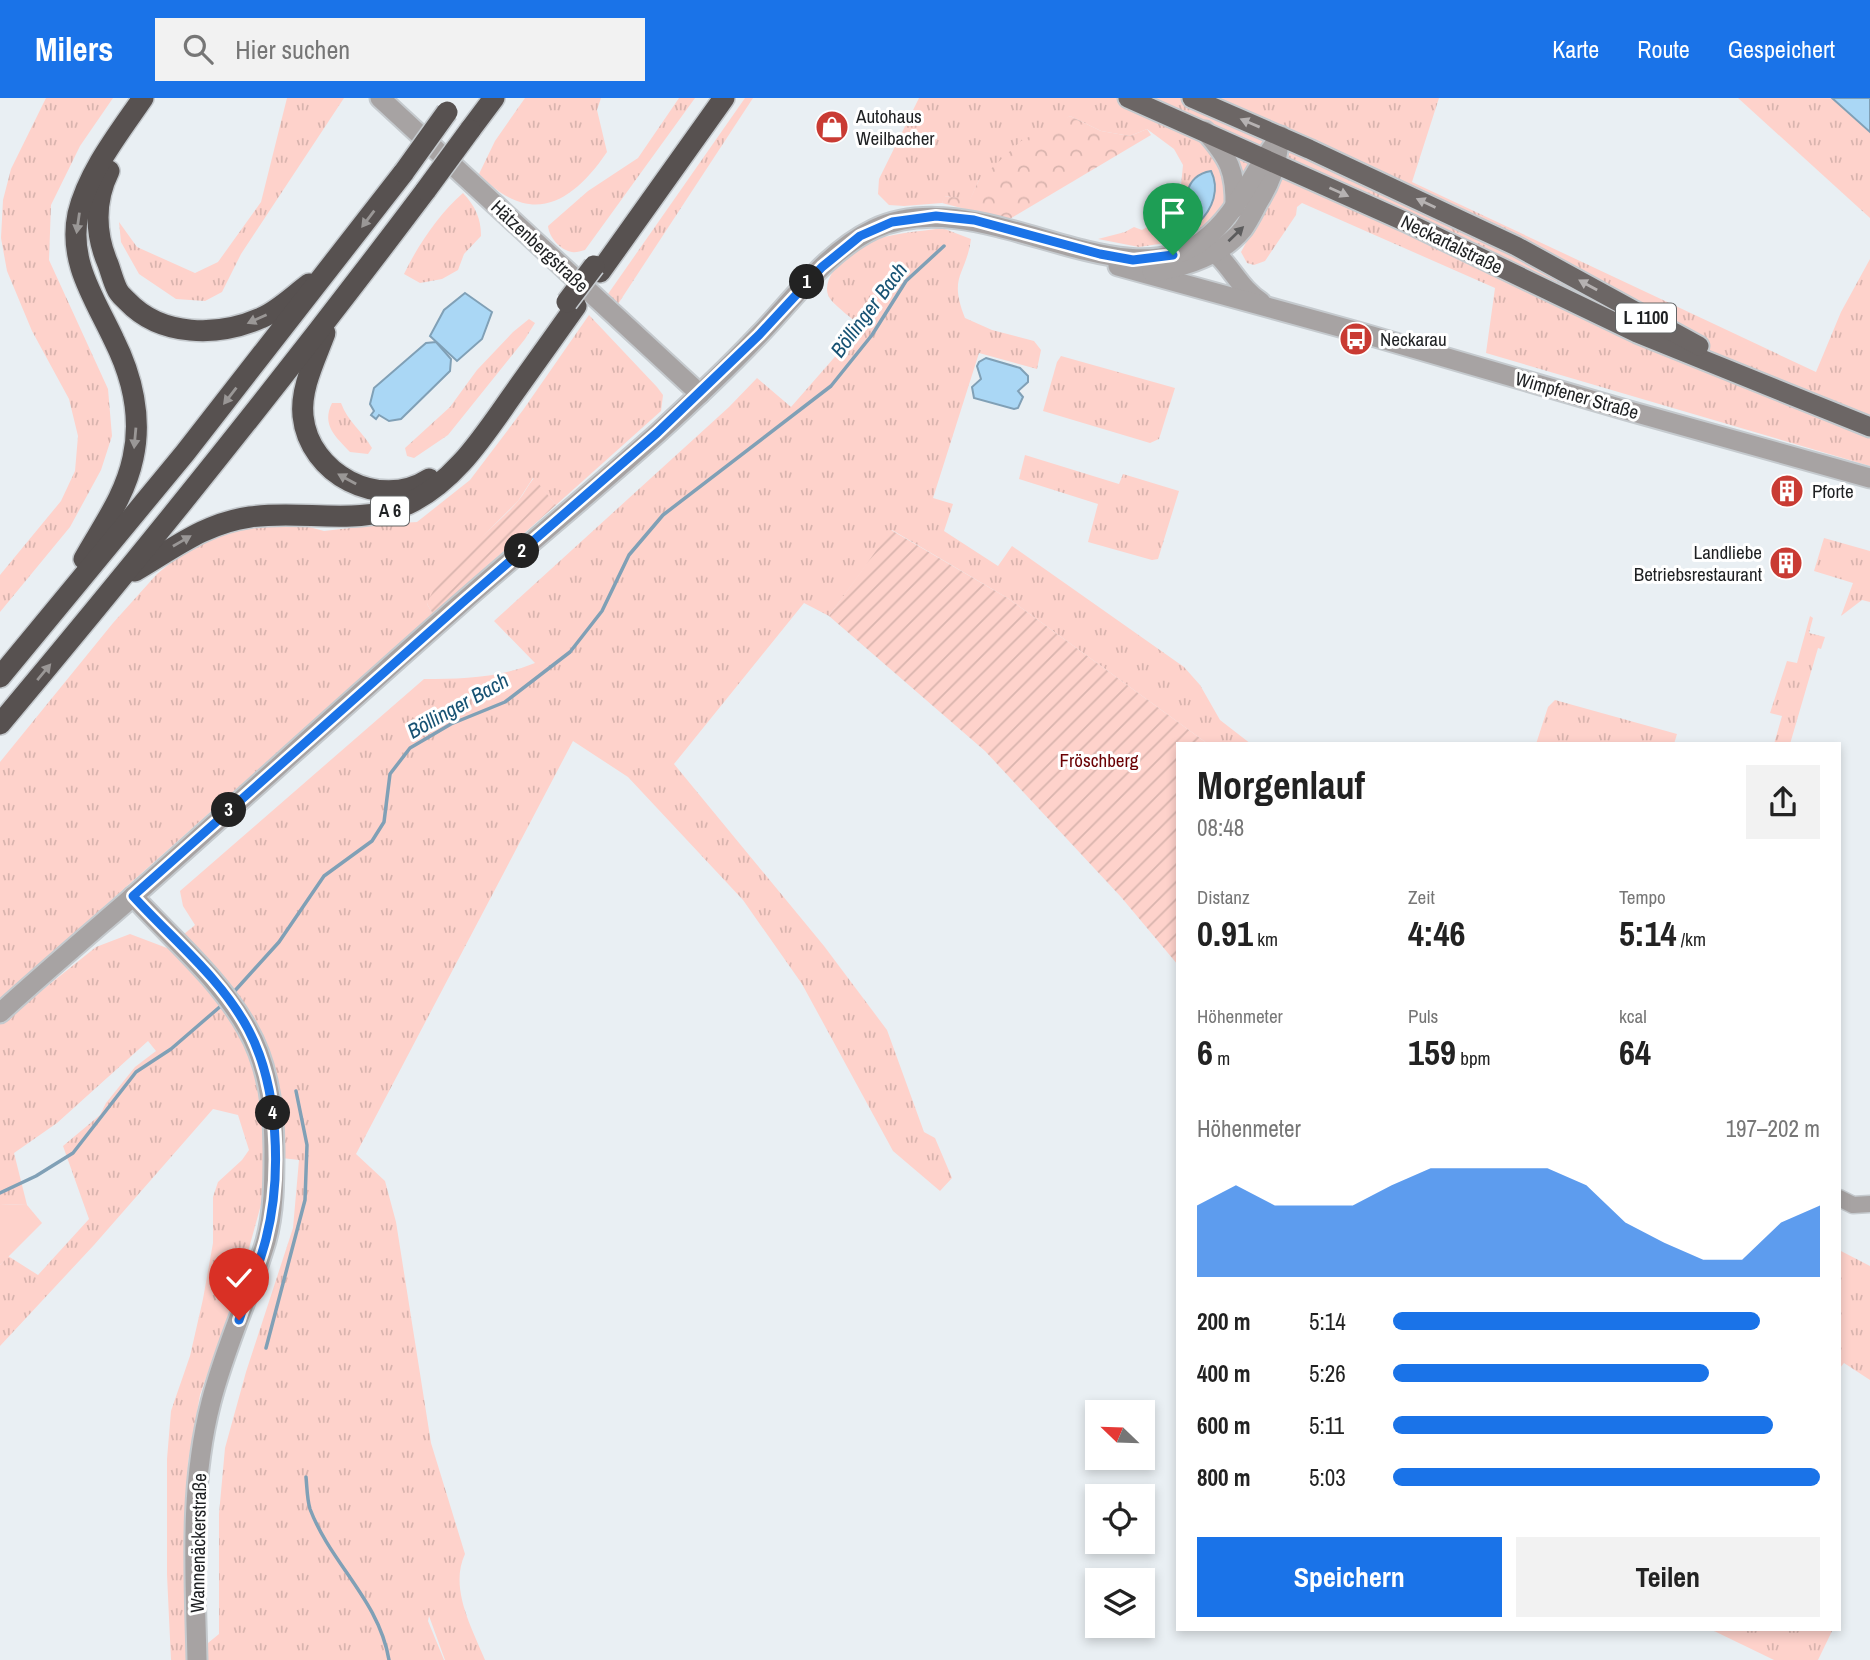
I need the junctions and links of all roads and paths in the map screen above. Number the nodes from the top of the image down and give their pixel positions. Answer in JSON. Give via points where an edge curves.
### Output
{"nodes":[{"id":1,"x":143,"y":98,"type":"edge"},
{"id":2,"x":152,"y":98,"type":"edge"},
{"id":3,"x":380,"y":98,"type":"edge"},
{"id":4,"x":494,"y":98,"type":"edge"},
{"id":5,"x":713,"y":98,"type":"edge"},
{"id":6,"x":724,"y":98,"type":"edge"},
{"id":7,"x":1128,"y":98,"type":"edge"},
{"id":8,"x":1192,"y":98,"type":"edge"},
{"id":9,"x":452,"y":105,"type":"edge"},
{"id":10,"x":1198,"y":128,"type":"junction"},
{"id":11,"x":1281,"y":136,"type":"junction"},
{"id":12,"x":1270,"y":160,"type":"junction"},
{"id":13,"x":1235,"y":208,"type":"junction"},
{"id":14,"x":974,"y":220,"type":"junction"},
{"id":15,"x":1207,"y":248,"type":"junction"},
{"id":16,"x":333,"y":266,"type":"junction"},
{"id":17,"x":597,"y":269,"type":"junction"},
{"id":18,"x":1144,"y":273,"type":"junction"},
{"id":19,"x":572,"y":304,"type":"junction"},
{"id":20,"x":1284,"y":312,"type":"junction"},
{"id":21,"x":332,"y":314,"type":"junction"},
{"id":22,"x":1777,"y":389,"type":"junction"},
{"id":23,"x":700,"y":394,"type":"junction"},
{"id":24,"x":1870,"y":427,"type":"edge"},
{"id":25,"x":1870,"y":478,"type":"edge"},
{"id":26,"x":124,"y":577,"type":"junction"},
{"id":27,"x":53,"y":614,"type":"junction"},
{"id":28,"x":0,"y":677,"type":"edge"},
{"id":29,"x":0,"y":724,"type":"edge"},
{"id":30,"x":133,"y":896,"type":"junction"},
{"id":31,"x":0,"y":1013,"type":"edge"},
{"id":32,"x":1841,"y":1199,"type":"edge"},
{"id":33,"x":1870,"y":1204,"type":"edge"},
{"id":34,"x":197,"y":1660,"type":"edge"}],
"edges":[{"from":1,"to":27,"type":"highway","one_way":true,"via":[[94,175],[78,215],[76,234],[84,279],[131,382],[137,419],[134,457],[120,499]]},
{"from":16,"to":2,"type":"highway","one_way":true,"via":[[264,317],[232,328],[189,331],[162,325],[137,312],[117,291],[103,253],[97,217],[105,179]]},
{"from":3,"to":23,"type":"street","name":"Hätzenbergstraße"},
{"from":4,"to":21,"type":"highway","number":"A 6","bridge":true},
{"from":5,"to":17,"type":"highway"},
{"from":6,"to":17,"type":"highway"},
{"from":7,"to":10,"type":"main road","name":"Neckartalstraße","number":"L 1100"},
{"from":11,"to":8,"type":"main road","name":"Neckartalstraße","number":"L 1100","one_way":true},
{"from":9,"to":16,"type":"highway","one_way":true,"bridge":true},
{"from":10,"to":12,"type":"main road","name":"Neckartalstraße","number":"L 1100"},
{"from":10,"to":13,"type":"street","via":[[1224,153],[1231,168]]},
{"from":11,"to":12,"type":"street","name":"Wimpfener Straße"},
{"from":22,"to":11,"type":"main road","name":"Neckartalstraße","number":"L 1100","one_way":true,"via":[[1516,246]]},
{"from":12,"to":13,"type":"street"},
{"from":15,"to":12,"type":"street","name":"Wimpfener Straße","one_way":true,"via":[[1242,229],[1266,189]]},
{"from":12,"to":22,"type":"main road","name":"Neckartalstraße","number":"L 1100","one_way":true,"via":[[1637,333]]},
{"from":13,"to":15,"type":"street"},
{"from":14,"to":15,"type":"street","name":"Wimpfener Straße","via":[[1133,260]]},
{"from":14,"to":18,"type":"street","name":"Wimpfener Straße"},
{"from":14,"to":23,"type":"street","name":"Wimpfener Straße","via":[[907,219],[860,236],[822,267]]},
{"from":15,"to":18,"type":"street","name":"Wimpfener Straße","via":[[1179,268]]},
{"from":15,"to":20,"type":"street","name":"Wimpfener Straße","via":[[1250,294]]},
{"from":16,"to":27,"type":"highway","one_way":true},
{"from":17,"to":19,"type":"highway","bridge":true},
{"from":18,"to":20,"type":"street","name":"Wimpfener Straße"},
{"from":19,"to":21,"type":"highway","one_way":true,"via":[[475,433],[434,475],[398,491],[370,491],[338,475],[306,431],[304,395]]},
{"from":26,"to":19,"type":"highway","number":"A 6","one_way":true,"via":[[176,544],[225,522],[271,515],[374,514],[406,505],[429,492],[482,438]]},
{"from":20,"to":25,"type":"street","name":"Wimpfener Straße"},
{"from":21,"to":26,"type":"highway","number":"A 6"},
{"from":22,"to":24,"type":"main road","name":"Neckartalstraße","number":"L 1100"},
{"from":23,"to":30,"type":"street","name":"Wimpfener Straße"},
{"from":29,"to":26,"type":"highway","number":"A 6","one_way":true},
{"from":27,"to":28,"type":"highway"},
{"from":30,"to":31,"type":"street","name":"Wimpfener Straße"},
{"from":30,"to":34,"type":"street","name":"Wannenäckerstraße","via":[[220,989],[248,1029],[272,1108],[274,1174],[266,1239],[211,1400],[199,1460],[195,1494]]},
{"from":32,"to":33,"type":"street","via":[[1853,1205]]}]}
